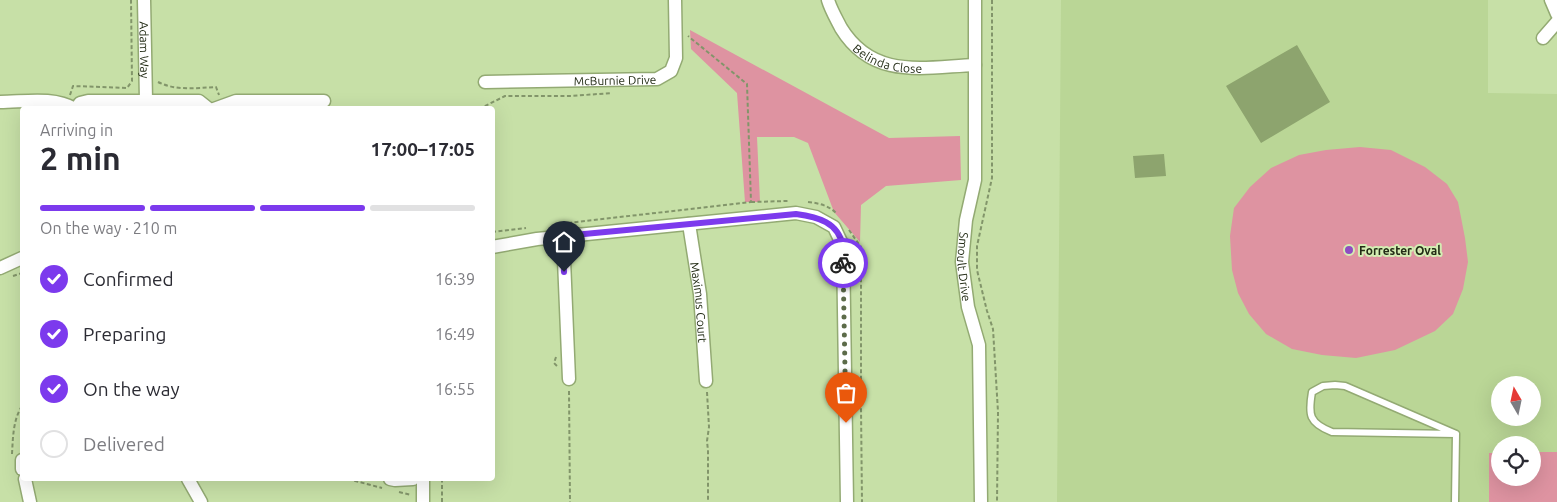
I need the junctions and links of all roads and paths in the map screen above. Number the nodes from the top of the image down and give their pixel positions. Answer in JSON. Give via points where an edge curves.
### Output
{"nodes":[{"id":1,"x":131,"y":0,"type":"edge"},
{"id":2,"x":144,"y":0,"type":"edge"},
{"id":3,"x":674,"y":0,"type":"edge"},
{"id":4,"x":828,"y":0,"type":"edge"},
{"id":5,"x":975,"y":0,"type":"edge"},
{"id":6,"x":992,"y":0,"type":"edge"},
{"id":7,"x":1551,"y":0,"type":"edge"},
{"id":8,"x":1557,"y":14,"type":"edge"},
{"id":9,"x":1557,"y":22,"type":"edge"},
{"id":10,"x":675,"y":32,"type":"junction"},
{"id":11,"x":1543,"y":38,"type":"dead end"},
{"id":12,"x":975,"y":65,"type":"junction"},
{"id":13,"x":158,"y":82,"type":"dead end"},
{"id":14,"x":485,"y":82,"type":"dead end"},
{"id":15,"x":146,"y":100,"type":"junction"},
{"id":16,"x":324,"y":101,"type":"dead end"},
{"id":17,"x":0,"y":102,"type":"edge"},
{"id":18,"x":69,"y":106,"type":"edge"},
{"id":19,"x":72,"y":106,"type":"edge"},
{"id":20,"x":74,"y":106,"type":"edge"},
{"id":21,"x":205,"y":106,"type":"edge"},
{"id":22,"x":219,"y":106,"type":"edge"},
{"id":23,"x":222,"y":106,"type":"edge"},
{"id":24,"x":689,"y":224,"type":"junction"},
{"id":25,"x":528,"y":228,"type":"dead end"},
{"id":26,"x":562,"y":230,"type":"junction"},
{"id":27,"x":495,"y":232,"type":"edge"},
{"id":28,"x":495,"y":246,"type":"edge"},
{"id":29,"x":20,"y":259,"type":"edge"},
{"id":30,"x":0,"y":268,"type":"edge"},
{"id":31,"x":569,"y":379,"type":"dead end"},
{"id":32,"x":706,"y":381,"type":"dead end"},
{"id":33,"x":1456,"y":434,"type":"junction"},
{"id":34,"x":25,"y":481,"type":"edge"},
{"id":35,"x":189,"y":481,"type":"edge"},
{"id":36,"x":360,"y":481,"type":"edge"},
{"id":37,"x":423,"y":481,"type":"edge"},
{"id":38,"x":442,"y":481,"type":"edge"},
{"id":39,"x":390,"y":486,"type":"edge"},
{"id":40,"x":411,"y":495,"type":"dead end"},
{"id":41,"x":30,"y":502,"type":"edge"},
{"id":42,"x":201,"y":502,"type":"edge"},
{"id":43,"x":423,"y":502,"type":"edge"},
{"id":44,"x":442,"y":502,"type":"edge"},
{"id":45,"x":848,"y":502,"type":"edge"},
{"id":46,"x":980,"y":502,"type":"edge"},
{"id":47,"x":997,"y":502,"type":"edge"},
{"id":48,"x":1455,"y":502,"type":"edge"}],
"edges":[{"from":1,"to":19,"type":"path","via":[[132,81],[126,88],[73,86]]},
{"from":2,"to":15,"type":"street","name":"Adam Way"},
{"from":3,"to":10,"type":"street","name":"McBurnie Drive"},
{"from":4,"to":12,"type":"street","name":"Belinda Close","via":[[847,36],[863,54],[880,63],[904,68]]},
{"from":5,"to":12,"type":"street","name":"Smoult Drive"},
{"from":6,"to":47,"type":"path","via":[[992,178],[977,246],[977,270],[993,329],[998,412]]},
{"from":7,"to":8,"type":"street"},
{"from":9,"to":11,"type":"street"},
{"from":10,"to":14,"type":"street","name":"McBurnie Drive","via":[[676,58],[671,71],[657,78]]},
{"from":10,"to":26,"type":"path","via":[[684,33],[747,84],[751,202]]},
{"from":12,"to":46,"type":"street","name":"Smoult Drive","via":[[975,180],[966,220],[962,262],[968,306],[979,345]]},
{"from":13,"to":22,"type":"path","via":[[168,87],[216,87]]},
{"from":15,"to":20,"type":"street","via":[[88,100]]},
{"from":15,"to":21,"type":"street","via":[[199,101]]},
{"from":16,"to":23,"type":"street","via":[[236,101]]},
{"from":17,"to":18,"type":"street","via":[[55,102]]},
{"from":24,"to":26,"type":"street"},
{"from":24,"to":32,"type":"street","name":"Maximus Court","via":[[700,294]]},
{"from":24,"to":45,"type":"street","via":[[796,214],[816,216],[834,226],[843,246]]},
{"from":25,"to":27,"type":"path"},
{"from":26,"to":28,"type":"street"},
{"from":26,"to":31,"type":"street"},
{"from":29,"to":30,"type":"street"},
{"from":33,"to":33,"type":"lane","via":[[1332,432],[1320,427],[1311,417],[1312,392],[1323,386],[1345,386]]},
{"from":33,"to":48,"type":"lane"},
{"from":34,"to":41,"type":"street"},
{"from":35,"to":42,"type":"street"},
{"from":36,"to":39,"type":"path"},
{"from":37,"to":43,"type":"street"},
{"from":38,"to":44,"type":"path"},
{"from":39,"to":40,"type":"path"}]}
